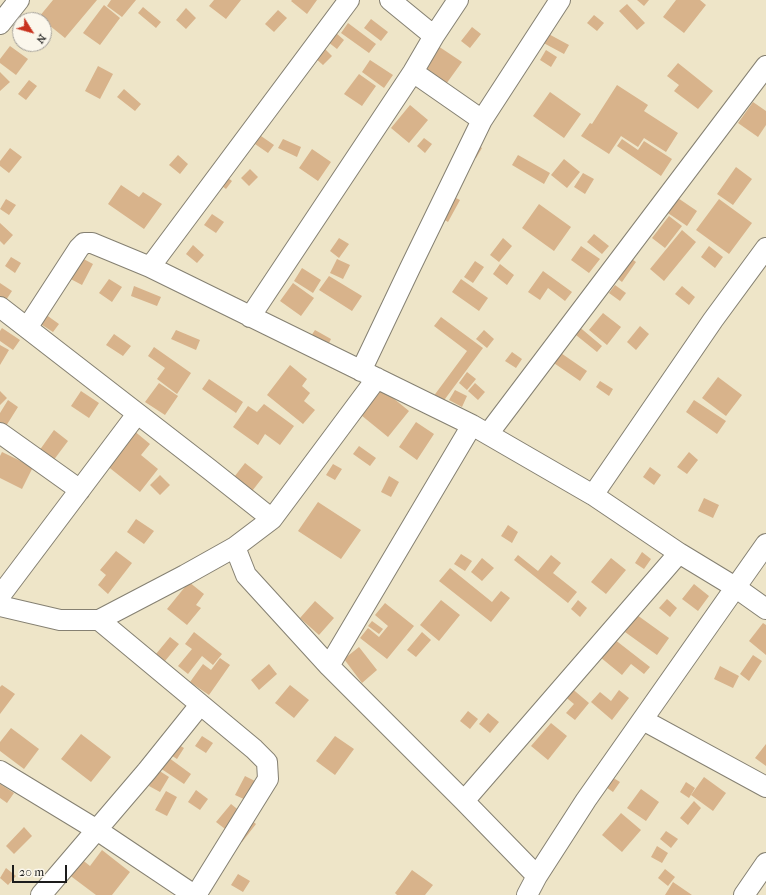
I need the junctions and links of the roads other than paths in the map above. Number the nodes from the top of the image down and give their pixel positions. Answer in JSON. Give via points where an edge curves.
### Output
{"nodes":[{"id":1,"x":19,"y":0,"type":"edge"},
{"id":2,"x":350,"y":0,"type":"edge"},
{"id":3,"x":390,"y":0,"type":"edge"},
{"id":4,"x":458,"y":0,"type":"edge"},
{"id":5,"x":560,"y":0,"type":"edge"},
{"id":6,"x":0,"y":24,"type":"edge"},
{"id":7,"x":434,"y":36,"type":"junction"},
{"id":8,"x":766,"y":66,"type":"edge"},
{"id":9,"x":413,"y":72,"type":"junction"},
{"id":10,"x":482,"y":120,"type":"junction"},
{"id":11,"x":766,"y":248,"type":"edge"},
{"id":12,"x":150,"y":267,"type":"junction"},
{"id":13,"x":0,"y":308,"type":"edge"},
{"id":14,"x":250,"y":317,"type":"junction"},
{"id":15,"x":27,"y":328,"type":"junction"},
{"id":16,"x":369,"y":374,"type":"junction"},
{"id":17,"x":137,"y":414,"type":"junction"},
{"id":18,"x":480,"y":429,"type":"junction"},
{"id":19,"x":0,"y":433,"type":"edge"},
{"id":20,"x":80,"y":490,"type":"junction"},
{"id":21,"x":593,"y":496,"type":"junction"},
{"id":22,"x":272,"y":519,"type":"junction"},
{"id":23,"x":766,"y":544,"type":"edge"},
{"id":24,"x":235,"y":547,"type":"junction"},
{"id":25,"x":679,"y":552,"type":"junction"},
{"id":26,"x":735,"y":587,"type":"junction"},
{"id":27,"x":0,"y":596,"type":"edge"},
{"id":28,"x":0,"y":606,"type":"edge"},
{"id":29,"x":766,"y":609,"type":"edge"},
{"id":30,"x":99,"y":620,"type":"junction"},
{"id":31,"x":329,"y":666,"type":"junction"},
{"id":32,"x":200,"y":705,"type":"junction"},
{"id":33,"x":643,"y":720,"type":"junction"},
{"id":34,"x":0,"y":771,"type":"edge"},
{"id":35,"x":766,"y":788,"type":"edge"},
{"id":36,"x":464,"y":801,"type":"junction"},
{"id":37,"x":97,"y":830,"type":"junction"},
{"id":38,"x":766,"y":863,"type":"edge"},
{"id":39,"x":537,"y":876,"type":"junction"},
{"id":40,"x":41,"y":895,"type":"edge"},
{"id":41,"x":195,"y":895,"type":"edge"},
{"id":42,"x":527,"y":895,"type":"edge"},
{"id":43,"x":744,"y":895,"type":"edge"}],
"edges":[{"from":1,"to":6,"type":"street"},
{"from":2,"to":12,"type":"street"},
{"from":3,"to":7,"type":"street"},
{"from":4,"to":7,"type":"street"},
{"from":5,"to":10,"type":"street"},
{"from":7,"to":9,"type":"street"},
{"from":8,"to":18,"type":"street"},
{"from":9,"to":10,"type":"street"},
{"from":9,"to":14,"type":"street"},
{"from":10,"to":16,"type":"street","via":[[410,268]]},
{"from":11,"to":21,"type":"street","via":[[713,320]]},
{"from":12,"to":14,"type":"street"},
{"from":12,"to":15,"type":"street","via":[[92,243],[84,243]]},
{"from":13,"to":15,"type":"street"},
{"from":14,"to":16,"type":"street"},
{"from":15,"to":17,"type":"street"},
{"from":16,"to":18,"type":"street"},
{"from":16,"to":22,"type":"street"},
{"from":17,"to":20,"type":"street"},
{"from":17,"to":22,"type":"street"},
{"from":18,"to":21,"type":"street"},
{"from":18,"to":31,"type":"street"},
{"from":19,"to":20,"type":"street"},
{"from":20,"to":27,"type":"street"},
{"from":21,"to":25,"type":"street"},
{"from":22,"to":24,"type":"street"},
{"from":23,"to":26,"type":"street"},
{"from":24,"to":30,"type":"street"},
{"from":24,"to":31,"type":"street","via":[[246,575]]},
{"from":25,"to":26,"type":"street"},
{"from":25,"to":36,"type":"street"},
{"from":26,"to":29,"type":"street"},
{"from":26,"to":33,"type":"street"},
{"from":28,"to":30,"type":"street","via":[[60,620]]},
{"from":30,"to":32,"type":"street"},
{"from":31,"to":36,"type":"street"},
{"from":32,"to":37,"type":"street"},
{"from":32,"to":41,"type":"street","via":[[267,762],[268,779]]},
{"from":33,"to":35,"type":"street"},
{"from":33,"to":39,"type":"street","via":[[586,800]]},
{"from":34,"to":37,"type":"street"},
{"from":36,"to":39,"type":"street"},
{"from":37,"to":40,"type":"street"},
{"from":37,"to":41,"type":"street"},
{"from":38,"to":43,"type":"street"},
{"from":39,"to":42,"type":"street"}]}
